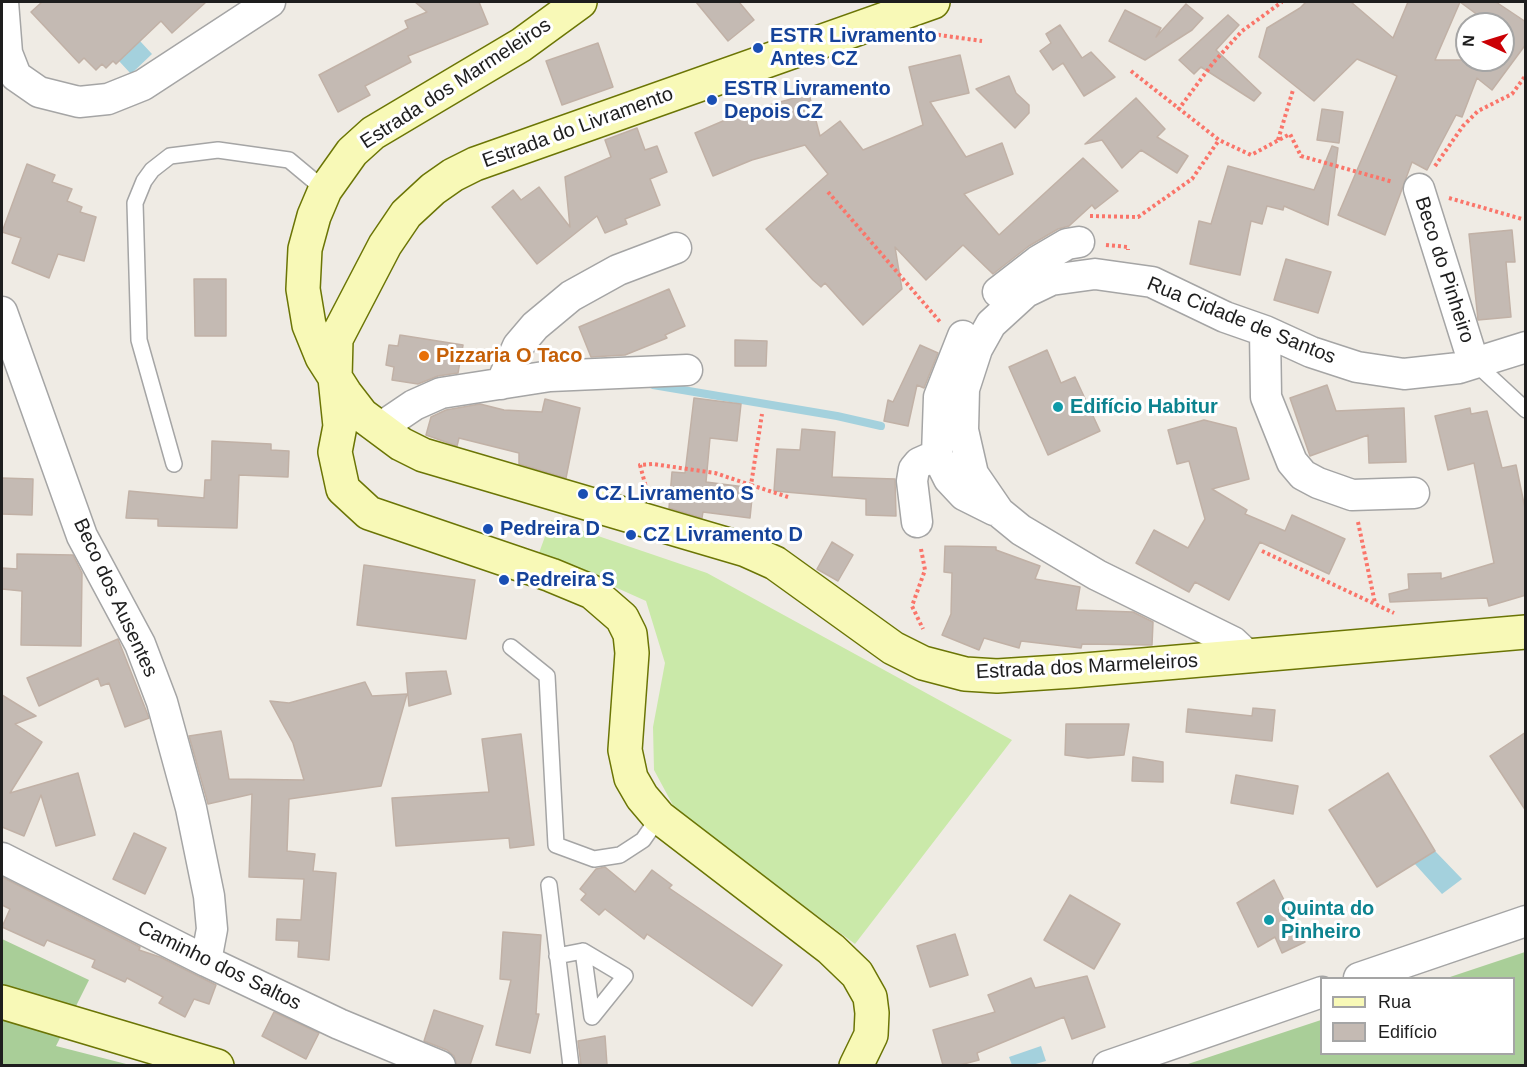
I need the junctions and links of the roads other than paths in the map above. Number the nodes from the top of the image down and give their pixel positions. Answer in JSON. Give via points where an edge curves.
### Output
{"nodes":[{"id":1,"x":3,"y":2,"type":"edge"},
{"id":2,"x":270,"y":2,"type":"edge"},
{"id":3,"x":580,"y":2,"type":"edge"},
{"id":4,"x":933,"y":2,"type":"edge"},
{"id":5,"x":9,"y":83,"type":"edge"},
{"id":6,"x":1419,"y":189,"type":"road end"},
{"id":7,"x":325,"y":190,"type":"junction"},
{"id":8,"x":1073,"y":243,"type":"road end"},
{"id":9,"x":676,"y":248,"type":"dead end"},
{"id":10,"x":2,"y":312,"type":"edge"},
{"id":11,"x":1265,"y":331,"type":"junction"},
{"id":12,"x":1526,"y":347,"type":"edge"},
{"id":13,"x":1473,"y":361,"type":"junction"},
{"id":14,"x":687,"y":369,"type":"dead end"},
{"id":15,"x":335,"y":378,"type":"junction"},
{"id":16,"x":501,"y":384,"type":"junction"},
{"id":17,"x":1526,"y":410,"type":"edge"},
{"id":18,"x":380,"y":428,"type":"junction"},
{"id":19,"x":937,"y":455,"type":"junction"},
{"id":20,"x":174,"y":464,"type":"dead end"},
{"id":21,"x":1414,"y":493,"type":"dead end"},
{"id":22,"x":999,"y":512,"type":"junction"},
{"id":23,"x":917,"y":522,"type":"road end"},
{"id":24,"x":1526,"y":632,"type":"edge"},
{"id":25,"x":511,"y":647,"type":"dead end"},
{"id":26,"x":1249,"y":657,"type":"junction"},
{"id":27,"x":659,"y":817,"type":"junction"},
{"id":28,"x":2,"y":858,"type":"edge"},
{"id":29,"x":549,"y":885,"type":"dead end"},
{"id":30,"x":1526,"y":921,"type":"edge"},
{"id":31,"x":583,"y":951,"type":"dead end"},
{"id":32,"x":557,"y":956,"type":"junction"},
{"id":33,"x":206,"y":961,"type":"junction"},
{"id":34,"x":1362,"y":977,"type":"edge"},
{"id":35,"x":1320,"y":993,"type":"edge"},
{"id":36,"x":2,"y":1002,"type":"edge"},
{"id":37,"x":217,"y":1065,"type":"edge"},
{"id":38,"x":440,"y":1065,"type":"edge"},
{"id":39,"x":571,"y":1065,"type":"edge"},
{"id":40,"x":856,"y":1065,"type":"edge"},
{"id":41,"x":1108,"y":1065,"type":"edge"}],
"edges":[{"from":1,"to":5,"type":"street"},
{"from":2,"to":5,"type":"street","via":[[142,85],[108,99],[79,102]]},
{"from":3,"to":7,"type":"main road","name":"Estrada dos Marmeleiros","via":[[521,45],[373,133],[352,152]]},
{"from":4,"to":15,"type":"main road","name":"Estrada do Livramento","via":[[453,175],[406,214],[385,245],[336,339]]},
{"from":6,"to":13,"type":"street","name":"Beco do Pinheiro"},
{"from":7,"to":15,"type":"main road","name":"Estrada dos Marmeleiros","via":[[305,249],[303,289],[309,325]]},
{"from":7,"to":20,"type":"lane","via":[[289,160],[218,150],[170,156],[144,181],[135,203],[139,340]]},
{"from":8,"to":19,"type":"street","via":[[1038,261],[984,302],[959,344],[939,397]]},
{"from":9,"to":16,"type":"street","via":[[618,270],[571,296],[518,346]]},
{"from":10,"to":33,"type":"street","name":"Beco dos Ausentes","via":[[82,536],[140,644],[162,702],[191,808],[209,896],[212,929]]},
{"from":11,"to":13,"type":"street","name":"Rua Cidade de Santos","via":[[1357,367],[1404,374],[1459,368]]},
{"from":11,"to":21,"type":"street","via":[[1266,397],[1292,462],[1303,475],[1352,495]]},
{"from":11,"to":22,"type":"street","name":"Rua Cidade de Santos","via":[[1225,317],[1152,282],[1091,274],[1051,280],[1026,292],[991,324],[977,349],[964,389],[963,430],[973,474]]},
{"from":12,"to":13,"type":"street","name":"Rua Cidade de Santos"},
{"from":13,"to":17,"type":"lane","name":"Beco do Pinheiro"},
{"from":14,"to":16,"type":"street","via":[[550,376]]},
{"from":15,"to":18,"type":"main road","name":"Estrada dos Marmeleiros","via":[[362,415]]},
{"from":15,"to":27,"type":"main road","name":"Estrada do Livramento","via":[[340,426],[335,452],[343,489],[355,502],[369,513],[398,525],[592,592],[622,618],[630,634],[633,669],[625,750],[631,778]]},
{"from":16,"to":18,"type":"street","via":[[441,393],[414,405]]},
{"from":18,"to":26,"type":"main road","name":"Estrada dos Marmeleiros","via":[[423,455],[746,550],[785,570],[893,648],[923,663],[965,674],[998,676]]},
{"from":19,"to":22,"type":"street","via":[[949,479],[964,495]]},
{"from":19,"to":23,"type":"street","via":[[914,469]]},
{"from":22,"to":26,"type":"street","name":"Rua Cidade de Santos","via":[[1021,530],[1097,575],[1233,642]]},
{"from":24,"to":26,"type":"main road","name":"Estrada dos Marmeleiros"},
{"from":25,"to":27,"type":"lane","via":[[547,676],[556,845],[594,859],[620,855],[643,840]]},
{"from":27,"to":40,"type":"main road","name":"Estrada do Livramento","via":[[831,949],[857,974],[870,997],[872,1014],[871,1035]]},
{"from":28,"to":33,"type":"street","name":"Caminho dos Saltos"},
{"from":29,"to":32,"type":"lane"},
{"from":30,"to":34,"type":"street"},
{"from":31,"to":32,"type":"lane"},
{"from":32,"to":39,"type":"lane"},
{"from":33,"to":38,"type":"street","name":"Caminho dos Saltos","via":[[339,1024]]},
{"from":35,"to":41,"type":"street"},
{"from":36,"to":37,"type":"main road"}]}
